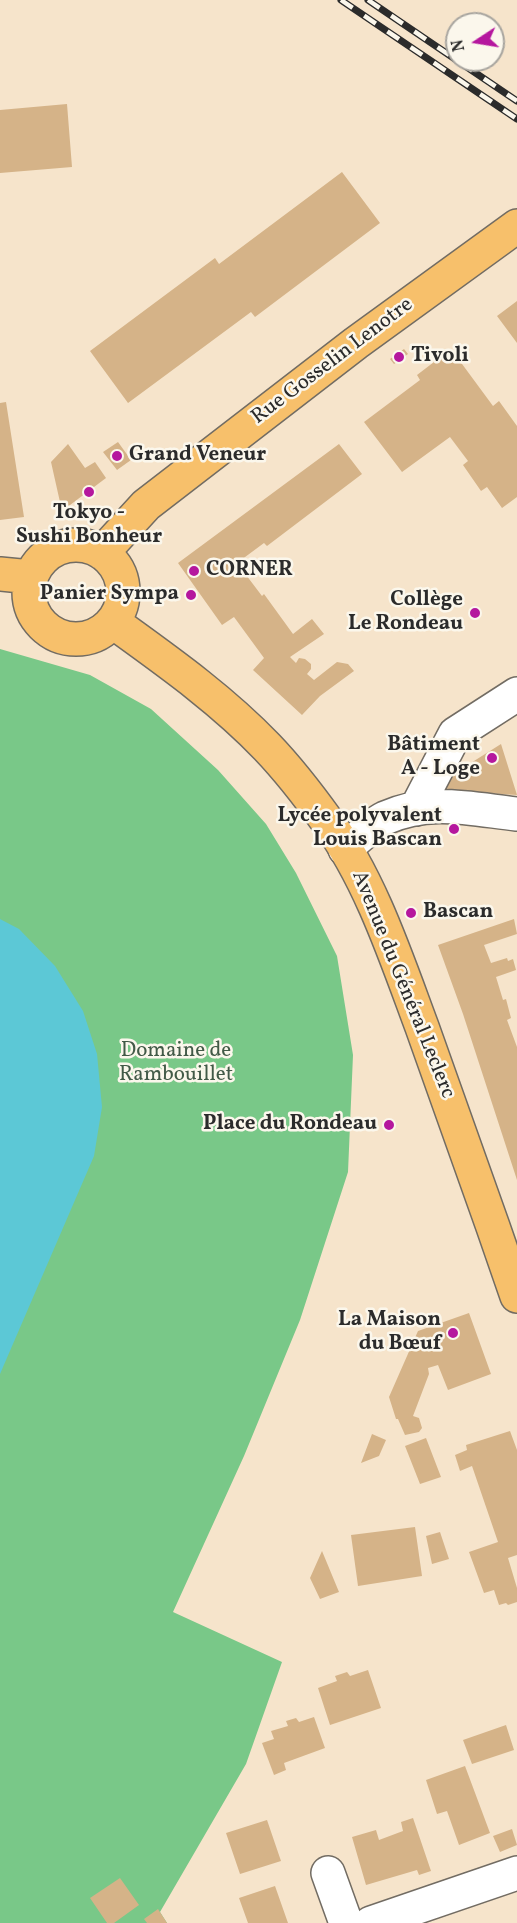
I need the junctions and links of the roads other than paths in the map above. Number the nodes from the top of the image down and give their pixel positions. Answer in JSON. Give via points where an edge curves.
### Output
{"nodes":[{"id":1,"x":517,"y":226,"type":"edge"},
{"id":2,"x":102,"y":553,"type":"junction"},
{"id":3,"x":15,"y":575,"type":"edge"},
{"id":4,"x":113,"y":621,"type":"junction"},
{"id":5,"x":517,"y":694,"type":"edge"},
{"id":6,"x":416,"y":809,"type":"junction"},
{"id":7,"x":517,"y":814,"type":"edge"},
{"id":8,"x":345,"y":849,"type":"junction"},
{"id":9,"x":517,"y":1296,"type":"edge"},
{"id":10,"x":328,"y":1873,"type":"dead end"},
{"id":11,"x":517,"y":1873,"type":"edge"},
{"id":12,"x":346,"y":1923,"type":"edge"},
{"id":13,"x":371,"y":1923,"type":"edge"}],
"edges":[{"from":1,"to":2,"type":"main road","name":"Rue Gosselin Lenotre","via":[[356,343],[146,505]]},
{"from":2,"to":3,"type":"main road","via":[[73,544],[57,548],[34,568]]},
{"from":2,"to":4,"type":"main road","via":[[121,578],[123,594]]},
{"from":3,"to":4,"type":"main road","via":[[33,613],[55,635],[86,638],[100,633]]},
{"from":4,"to":8,"type":"main road","name":"Avenue du Général Leclerc","via":[[193,680],[268,748]]},
{"from":5,"to":6,"type":"lane","via":[[456,734]]},
{"from":6,"to":7,"type":"lane","via":[[443,805]]},
{"from":6,"to":8,"type":"lane","via":[[384,819]]},
{"from":8,"to":9,"type":"main road","name":"Avenue du Général Leclerc","via":[[369,894],[415,1008]]},
{"from":10,"to":12,"type":"lane"},
{"from":11,"to":13,"type":"lane"}]}
